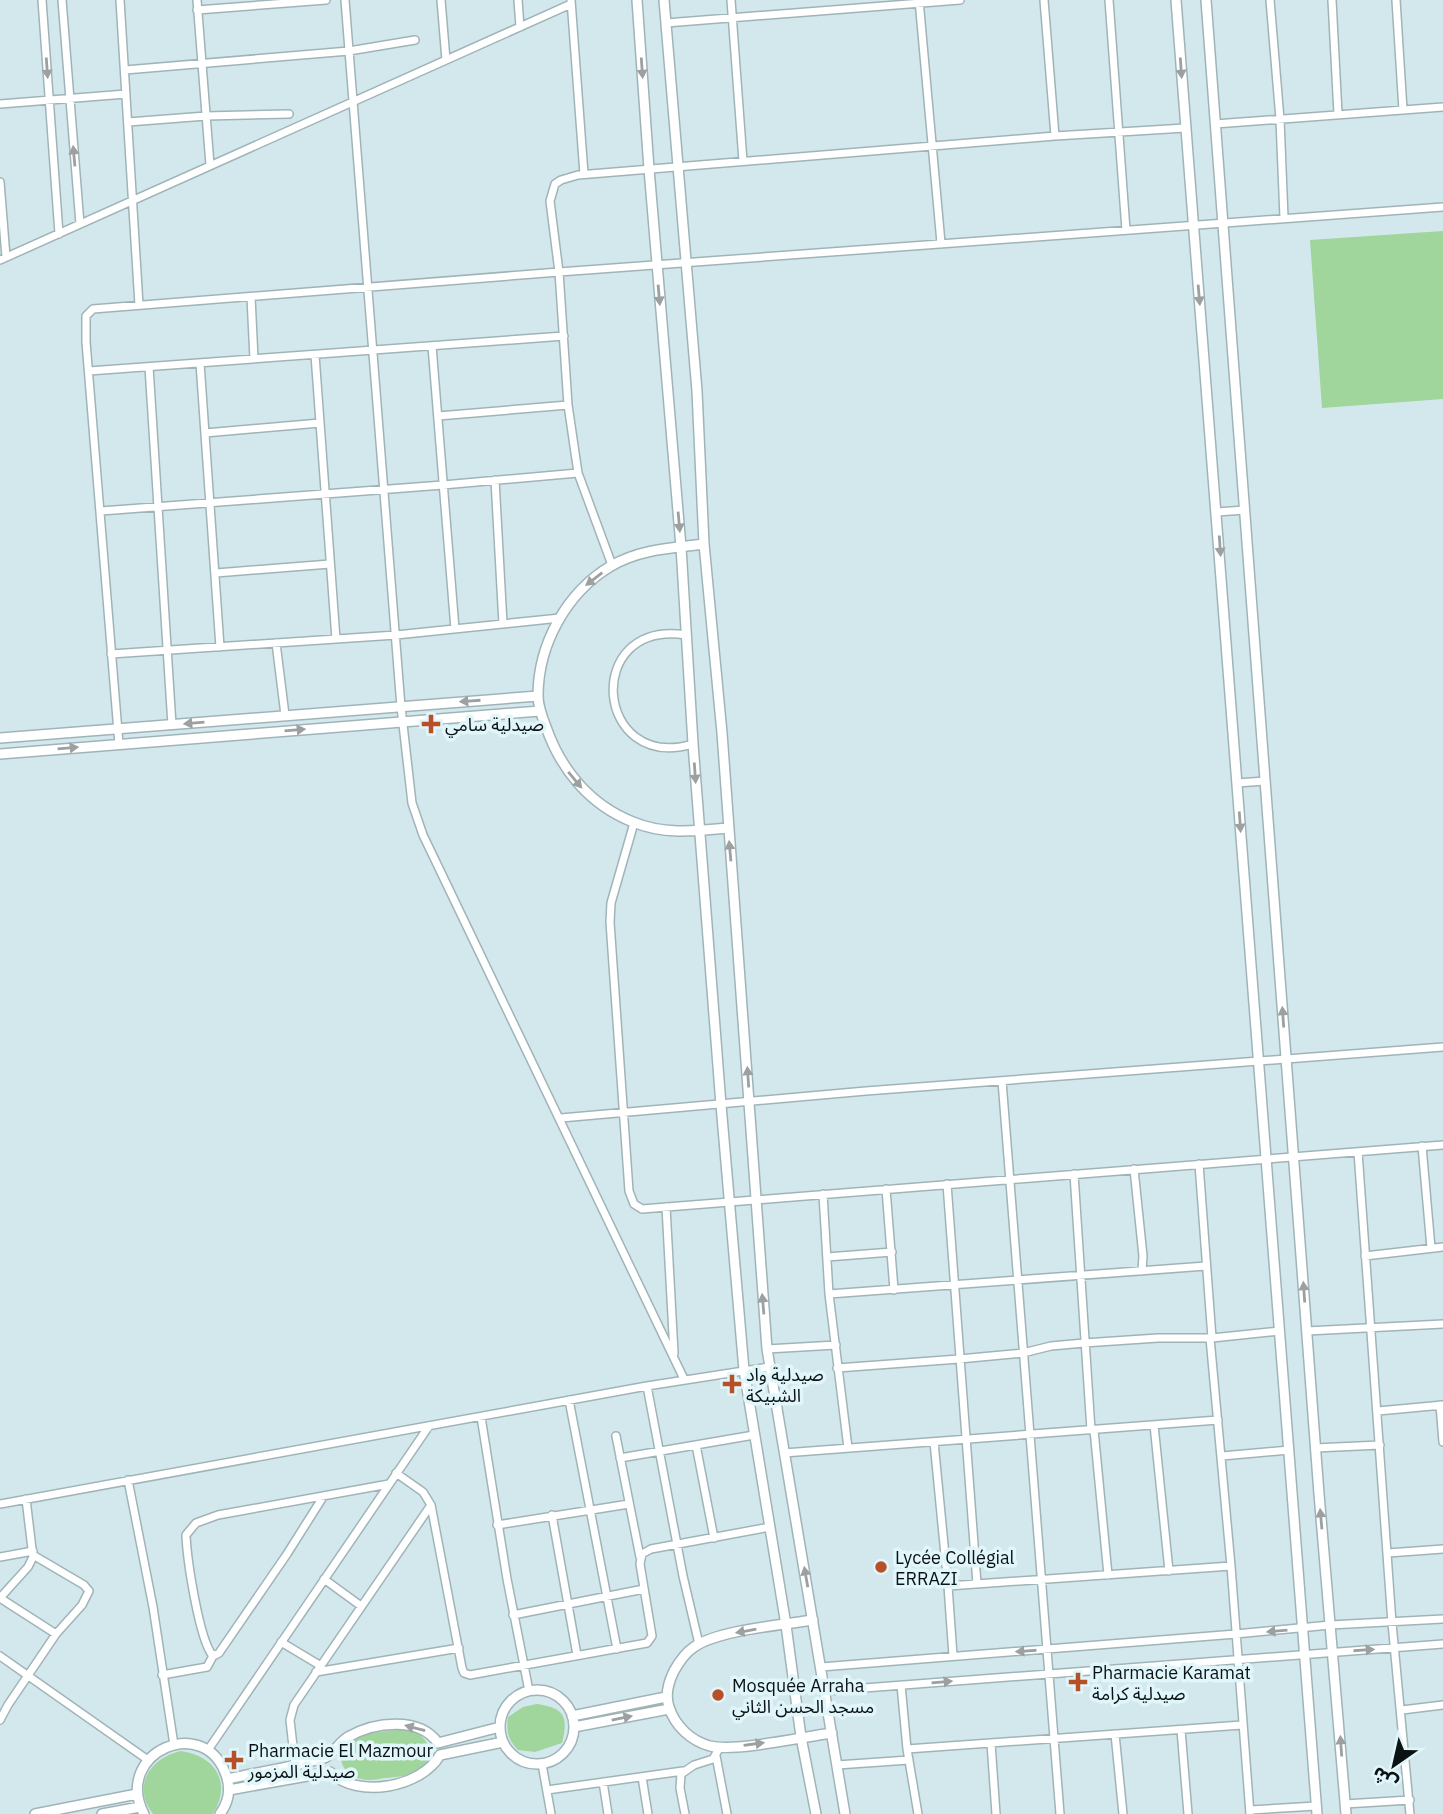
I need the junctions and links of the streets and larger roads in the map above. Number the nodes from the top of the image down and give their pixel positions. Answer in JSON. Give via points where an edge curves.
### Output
{"nodes":[{"id":1,"x":42,"y":0,"type":"edge"},
{"id":2,"x":62,"y":0,"type":"edge"},
{"id":3,"x":120,"y":0,"type":"edge"},
{"id":4,"x":197,"y":0,"type":"edge"},
{"id":5,"x":326,"y":0,"type":"edge"},
{"id":6,"x":345,"y":0,"type":"edge"},
{"id":7,"x":440,"y":0,"type":"edge"},
{"id":8,"x":518,"y":0,"type":"edge"},
{"id":9,"x":638,"y":0,"type":"edge"},
{"id":10,"x":664,"y":0,"type":"edge"},
{"id":11,"x":731,"y":0,"type":"edge"},
{"id":12,"x":960,"y":0,"type":"edge"},
{"id":13,"x":1044,"y":0,"type":"edge"},
{"id":14,"x":1109,"y":0,"type":"edge"},
{"id":15,"x":1176,"y":0,"type":"edge"},
{"id":16,"x":1206,"y":0,"type":"edge"},
{"id":17,"x":1270,"y":0,"type":"edge"},
{"id":18,"x":1332,"y":0,"type":"edge"},
{"id":19,"x":1396,"y":0,"type":"edge"},
{"id":20,"x":919,"y":1,"type":"edge"},
{"id":21,"x":571,"y":2,"type":"edge"},
{"id":22,"x":197,"y":10,"type":"junction"},
{"id":23,"x":733,"y":16,"type":"junction"},
{"id":24,"x":666,"y":23,"type":"junction"},
{"id":25,"x":520,"y":27,"type":"junction"},
{"id":26,"x":415,"y":40,"type":"dead end"},
{"id":27,"x":349,"y":51,"type":"junction"},
{"id":28,"x":446,"y":60,"type":"junction"},
{"id":29,"x":202,"y":64,"type":"junction"},
{"id":30,"x":125,"y":70,"type":"junction"},
{"id":31,"x":126,"y":94,"type":"junction"},
{"id":32,"x":70,"y":98,"type":"junction"},
{"id":33,"x":49,"y":100,"type":"junction"},
{"id":34,"x":353,"y":100,"type":"junction"},
{"id":35,"x":0,"y":104,"type":"edge"},
{"id":36,"x":1443,"y":107,"type":"edge"},
{"id":37,"x":1404,"y":110,"type":"junction"},
{"id":38,"x":289,"y":114,"type":"dead end"},
{"id":39,"x":1338,"y":114,"type":"junction"},
{"id":40,"x":206,"y":116,"type":"junction"},
{"id":41,"x":1280,"y":120,"type":"junction"},
{"id":42,"x":128,"y":122,"type":"junction"},
{"id":43,"x":1215,"y":124,"type":"junction"},
{"id":44,"x":1185,"y":128,"type":"junction"},
{"id":45,"x":1120,"y":132,"type":"junction"},
{"id":46,"x":1055,"y":136,"type":"junction"},
{"id":47,"x":932,"y":147,"type":"junction"},
{"id":48,"x":743,"y":161,"type":"junction"},
{"id":49,"x":210,"y":165,"type":"junction"},
{"id":50,"x":677,"y":167,"type":"junction"},
{"id":51,"x":649,"y":169,"type":"junction"},
{"id":52,"x":583,"y":174,"type":"junction"},
{"id":53,"x":0,"y":182,"type":"edge"},
{"id":54,"x":133,"y":200,"type":"junction"},
{"id":55,"x":1443,"y":207,"type":"edge"},
{"id":56,"x":1284,"y":218,"type":"junction"},
{"id":57,"x":1224,"y":222,"type":"junction"},
{"id":58,"x":80,"y":224,"type":"junction"},
{"id":59,"x":1194,"y":225,"type":"junction"},
{"id":60,"x":1126,"y":230,"type":"junction"},
{"id":61,"x":59,"y":234,"type":"junction"},
{"id":62,"x":941,"y":243,"type":"junction"},
{"id":63,"x":3,"y":259,"type":"edge"},
{"id":64,"x":685,"y":263,"type":"junction"},
{"id":65,"x":657,"y":266,"type":"junction"},
{"id":66,"x":559,"y":272,"type":"junction"},
{"id":67,"x":368,"y":289,"type":"junction"},
{"id":68,"x":251,"y":297,"type":"junction"},
{"id":69,"x":139,"y":305,"type":"junction"},
{"id":70,"x":564,"y":336,"type":"junction"},
{"id":71,"x":432,"y":346,"type":"junction"},
{"id":72,"x":373,"y":351,"type":"junction"},
{"id":73,"x":315,"y":355,"type":"junction"},
{"id":74,"x":254,"y":359,"type":"junction"},
{"id":75,"x":200,"y":363,"type":"junction"},
{"id":76,"x":149,"y":367,"type":"junction"},
{"id":77,"x":89,"y":371,"type":"junction"},
{"id":78,"x":568,"y":405,"type":"junction"},
{"id":79,"x":438,"y":416,"type":"junction"},
{"id":80,"x":320,"y":424,"type":"junction"},
{"id":81,"x":205,"y":433,"type":"junction"},
{"id":82,"x":578,"y":472,"type":"junction"},
{"id":83,"x":495,"y":480,"type":"junction"},
{"id":84,"x":443,"y":485,"type":"junction"},
{"id":85,"x":383,"y":490,"type":"junction"},
{"id":86,"x":325,"y":493,"type":"junction"},
{"id":87,"x":211,"y":502,"type":"junction"},
{"id":88,"x":159,"y":506,"type":"junction"},
{"id":89,"x":1245,"y":510,"type":"junction"},
{"id":90,"x":101,"y":511,"type":"junction"},
{"id":91,"x":1217,"y":512,"type":"junction"},
{"id":92,"x":704,"y":544,"type":"junction"},
{"id":93,"x":681,"y":547,"type":"junction"},
{"id":94,"x":330,"y":564,"type":"junction"},
{"id":95,"x":612,"y":565,"type":"junction"},
{"id":96,"x":216,"y":573,"type":"junction"},
{"id":97,"x":560,"y":618,"type":"junction"},
{"id":98,"x":503,"y":624,"type":"junction"},
{"id":99,"x":456,"y":629,"type":"junction"},
{"id":100,"x":396,"y":635,"type":"junction"},
{"id":101,"x":686,"y":635,"type":"junction"},
{"id":102,"x":336,"y":639,"type":"junction"},
{"id":103,"x":276,"y":643,"type":"junction"},
{"id":104,"x":220,"y":647,"type":"junction"},
{"id":105,"x":168,"y":650,"type":"junction"},
{"id":106,"x":111,"y":654,"type":"junction"},
{"id":107,"x":538,"y":696,"type":"junction"},
{"id":108,"x":401,"y":707,"type":"junction"},
{"id":109,"x":540,"y":711,"type":"junction"},
{"id":110,"x":285,"y":715,"type":"junction"},
{"id":111,"x":403,"y":722,"type":"junction"},
{"id":112,"x":172,"y":725,"type":"junction"},
{"id":113,"x":117,"y":729,"type":"junction"},
{"id":114,"x":0,"y":738,"type":"edge"},
{"id":115,"x":119,"y":744,"type":"junction"},
{"id":116,"x":693,"y":744,"type":"junction"},
{"id":117,"x":0,"y":754,"type":"edge"},
{"id":118,"x":1265,"y":781,"type":"junction"},
{"id":119,"x":1237,"y":783,"type":"junction"},
{"id":120,"x":634,"y":823,"type":"junction"},
{"id":121,"x":728,"y":828,"type":"junction"},
{"id":122,"x":700,"y":831,"type":"junction"},
{"id":123,"x":1443,"y":1047,"type":"edge"},
{"id":124,"x":1286,"y":1060,"type":"junction"},
{"id":125,"x":1258,"y":1062,"type":"junction"},
{"id":126,"x":1002,"y":1081,"type":"junction"},
{"id":127,"x":750,"y":1102,"type":"junction"},
{"id":128,"x":721,"y":1105,"type":"junction"},
{"id":129,"x":624,"y":1112,"type":"junction"},
{"id":130,"x":561,"y":1118,"type":"junction"},
{"id":131,"x":1443,"y":1145,"type":"edge"},
{"id":132,"x":1422,"y":1146,"type":"junction"},
{"id":133,"x":1358,"y":1152,"type":"junction"},
{"id":134,"x":1294,"y":1157,"type":"junction"},
{"id":135,"x":1265,"y":1159,"type":"junction"},
{"id":136,"x":1199,"y":1164,"type":"junction"},
{"id":137,"x":1134,"y":1170,"type":"junction"},
{"id":138,"x":1074,"y":1174,"type":"junction"},
{"id":139,"x":1011,"y":1179,"type":"junction"},
{"id":140,"x":947,"y":1184,"type":"junction"},
{"id":141,"x":886,"y":1189,"type":"junction"},
{"id":142,"x":822,"y":1194,"type":"junction"},
{"id":143,"x":757,"y":1200,"type":"junction"},
{"id":144,"x":729,"y":1202,"type":"junction"},
{"id":145,"x":666,"y":1207,"type":"junction"},
{"id":146,"x":1443,"y":1247,"type":"edge"},
{"id":147,"x":1430,"y":1248,"type":"junction"},
{"id":148,"x":892,"y":1252,"type":"junction"},
{"id":149,"x":1366,"y":1256,"type":"junction"},
{"id":150,"x":827,"y":1257,"type":"junction"},
{"id":151,"x":1206,"y":1266,"type":"junction"},
{"id":152,"x":1142,"y":1271,"type":"junction"},
{"id":153,"x":1080,"y":1275,"type":"junction"},
{"id":154,"x":1017,"y":1281,"type":"junction"},
{"id":155,"x":954,"y":1286,"type":"junction"},
{"id":156,"x":894,"y":1290,"type":"junction"},
{"id":157,"x":828,"y":1294,"type":"junction"},
{"id":158,"x":1443,"y":1324,"type":"edge"},
{"id":159,"x":1371,"y":1328,"type":"junction"},
{"id":160,"x":1280,"y":1331,"type":"junction"},
{"id":161,"x":1307,"y":1331,"type":"junction"},
{"id":162,"x":1211,"y":1338,"type":"junction"},
{"id":163,"x":1084,"y":1343,"type":"junction"},
{"id":164,"x":836,"y":1345,"type":"junction"},
{"id":165,"x":767,"y":1349,"type":"junction"},
{"id":166,"x":1023,"y":1353,"type":"junction"},
{"id":167,"x":674,"y":1359,"type":"junction"},
{"id":168,"x":959,"y":1359,"type":"junction"},
{"id":169,"x":769,"y":1367,"type":"junction"},
{"id":170,"x":837,"y":1367,"type":"junction"},
{"id":171,"x":744,"y":1370,"type":"junction"},
{"id":172,"x":684,"y":1379,"type":"junction"},
{"id":173,"x":647,"y":1386,"type":"junction"},
{"id":174,"x":569,"y":1401,"type":"junction"},
{"id":175,"x":1442,"y":1405,"type":"edge"},
{"id":176,"x":1378,"y":1411,"type":"junction"},
{"id":177,"x":481,"y":1417,"type":"junction"},
{"id":178,"x":1218,"y":1420,"type":"junction"},
{"id":179,"x":1154,"y":1425,"type":"junction"},
{"id":180,"x":429,"y":1426,"type":"junction"},
{"id":181,"x":1092,"y":1430,"type":"junction"},
{"id":182,"x":1031,"y":1434,"type":"junction"},
{"id":183,"x":754,"y":1435,"type":"junction"},
{"id":184,"x":616,"y":1436,"type":"dead end"},
{"id":185,"x":965,"y":1439,"type":"junction"},
{"id":186,"x":934,"y":1442,"type":"junction"},
{"id":187,"x":1443,"y":1442,"type":"edge"},
{"id":188,"x":1380,"y":1445,"type":"junction"},
{"id":189,"x":696,"y":1446,"type":"junction"},
{"id":190,"x":848,"y":1448,"type":"junction"},
{"id":191,"x":1315,"y":1448,"type":"junction"},
{"id":192,"x":1289,"y":1450,"type":"junction"},
{"id":193,"x":659,"y":1451,"type":"junction"},
{"id":194,"x":784,"y":1453,"type":"junction"},
{"id":195,"x":1222,"y":1456,"type":"junction"},
{"id":196,"x":620,"y":1458,"type":"junction"},
{"id":197,"x":396,"y":1473,"type":"junction"},
{"id":198,"x":128,"y":1480,"type":"junction"},
{"id":199,"x":389,"y":1484,"type":"junction"},
{"id":200,"x":323,"y":1497,"type":"junction"},
{"id":201,"x":26,"y":1499,"type":"junction"},
{"id":202,"x":0,"y":1504,"type":"edge"},
{"id":203,"x":629,"y":1504,"type":"junction"},
{"id":204,"x":431,"y":1505,"type":"junction"},
{"id":205,"x":590,"y":1509,"type":"junction"},
{"id":206,"x":552,"y":1516,"type":"junction"},
{"id":207,"x":497,"y":1525,"type":"junction"},
{"id":208,"x":770,"y":1527,"type":"junction"},
{"id":209,"x":714,"y":1538,"type":"junction"},
{"id":210,"x":677,"y":1545,"type":"junction"},
{"id":211,"x":1443,"y":1549,"type":"edge"},
{"id":212,"x":33,"y":1553,"type":"junction"},
{"id":213,"x":1388,"y":1553,"type":"junction"},
{"id":214,"x":0,"y":1557,"type":"edge"},
{"id":215,"x":640,"y":1557,"type":"junction"},
{"id":216,"x":1231,"y":1566,"type":"junction"},
{"id":217,"x":1169,"y":1571,"type":"junction"},
{"id":218,"x":1108,"y":1575,"type":"junction"},
{"id":219,"x":1042,"y":1579,"type":"junction"},
{"id":220,"x":324,"y":1580,"type":"junction"},
{"id":221,"x":977,"y":1584,"type":"junction"},
{"id":222,"x":948,"y":1586,"type":"junction"},
{"id":223,"x":644,"y":1589,"type":"junction"},
{"id":224,"x":607,"y":1597,"type":"junction"},
{"id":225,"x":0,"y":1598,"type":"edge"},
{"id":226,"x":568,"y":1604,"type":"junction"},
{"id":227,"x":361,"y":1606,"type":"junction"},
{"id":228,"x":513,"y":1615,"type":"junction"},
{"id":229,"x":1443,"y":1619,"type":"edge"},
{"id":230,"x":813,"y":1620,"type":"junction"},
{"id":231,"x":1392,"y":1623,"type":"junction"},
{"id":232,"x":786,"y":1625,"type":"junction"},
{"id":233,"x":1330,"y":1625,"type":"junction"},
{"id":234,"x":1301,"y":1629,"type":"junction"},
{"id":235,"x":56,"y":1634,"type":"junction"},
{"id":236,"x":1236,"y":1634,"type":"junction"},
{"id":237,"x":281,"y":1642,"type":"junction"},
{"id":238,"x":699,"y":1644,"type":"junction"},
{"id":239,"x":1443,"y":1644,"type":"edge"},
{"id":240,"x":459,"y":1648,"type":"junction"},
{"id":241,"x":1396,"y":1648,"type":"junction"},
{"id":242,"x":617,"y":1649,"type":"junction"},
{"id":243,"x":1048,"y":1649,"type":"junction"},
{"id":244,"x":1332,"y":1653,"type":"junction"},
{"id":245,"x":1303,"y":1655,"type":"junction"},
{"id":246,"x":214,"y":1656,"type":"junction"},
{"id":247,"x":577,"y":1656,"type":"junction"},
{"id":248,"x":953,"y":1656,"type":"junction"},
{"id":249,"x":0,"y":1657,"type":"edge"},
{"id":250,"x":1238,"y":1660,"type":"junction"},
{"id":251,"x":523,"y":1665,"type":"junction"},
{"id":252,"x":821,"y":1667,"type":"junction"},
{"id":253,"x":318,"y":1669,"type":"junction"},
{"id":254,"x":1049,"y":1673,"type":"junction"},
{"id":255,"x":29,"y":1675,"type":"junction"},
{"id":256,"x":162,"y":1675,"type":"junction"},
{"id":257,"x":901,"y":1685,"type":"junction"},
{"id":258,"x":529,"y":1691,"type":"junction"},
{"id":259,"x":825,"y":1691,"type":"junction"},
{"id":260,"x":666,"y":1697,"type":"junction"},
{"id":261,"x":1443,"y":1705,"type":"edge"},
{"id":262,"x":670,"y":1709,"type":"junction"},
{"id":263,"x":1402,"y":1710,"type":"junction"},
{"id":264,"x":572,"y":1716,"type":"junction"},
{"id":265,"x":0,"y":1720,"type":"edge"},
{"id":266,"x":1242,"y":1725,"type":"junction"},
{"id":267,"x":500,"y":1727,"type":"junction"},
{"id":268,"x":574,"y":1727,"type":"junction"},
{"id":269,"x":1181,"y":1730,"type":"junction"},
{"id":270,"x":832,"y":1733,"type":"junction"},
{"id":271,"x":1115,"y":1734,"type":"junction"},
{"id":272,"x":801,"y":1737,"type":"junction"},
{"id":273,"x":1054,"y":1738,"type":"junction"},
{"id":274,"x":503,"y":1742,"type":"junction"},
{"id":275,"x":438,"y":1743,"type":"junction"},
{"id":276,"x":991,"y":1743,"type":"junction"},
{"id":277,"x":174,"y":1745,"type":"junction"},
{"id":278,"x":907,"y":1749,"type":"junction"},
{"id":279,"x":208,"y":1750,"type":"junction"},
{"id":280,"x":718,"y":1751,"type":"junction"},
{"id":281,"x":440,"y":1755,"type":"junction"},
{"id":282,"x":328,"y":1757,"type":"junction"},
{"id":283,"x":148,"y":1760,"type":"junction"},
{"id":284,"x":909,"y":1760,"type":"junction"},
{"id":285,"x":295,"y":1764,"type":"junction"},
{"id":286,"x":542,"y":1764,"type":"junction"},
{"id":287,"x":837,"y":1765,"type":"junction"},
{"id":288,"x":683,"y":1771,"type":"junction"},
{"id":289,"x":330,"y":1772,"type":"junction"},
{"id":290,"x":642,"y":1777,"type":"junction"},
{"id":291,"x":228,"y":1779,"type":"junction"},
{"id":292,"x":603,"y":1782,"type":"junction"},
{"id":293,"x":229,"y":1790,"type":"junction"},
{"id":294,"x":547,"y":1790,"type":"junction"},
{"id":295,"x":137,"y":1794,"type":"junction"},
{"id":296,"x":1410,"y":1800,"type":"junction"},
{"id":297,"x":1346,"y":1809,"type":"edge"},
{"id":298,"x":1316,"y":1810,"type":"edge"},
{"id":299,"x":142,"y":1811,"type":"edge"},
{"id":300,"x":1250,"y":1812,"type":"edge"},
{"id":301,"x":35,"y":1814,"type":"edge"},
{"id":302,"x":102,"y":1814,"type":"edge"},
{"id":303,"x":220,"y":1814,"type":"edge"},
{"id":304,"x":551,"y":1814,"type":"edge"},
{"id":305,"x":608,"y":1814,"type":"edge"},
{"id":306,"x":648,"y":1814,"type":"edge"},
{"id":307,"x":685,"y":1814,"type":"edge"},
{"id":308,"x":727,"y":1814,"type":"edge"},
{"id":309,"x":816,"y":1814,"type":"edge"},
{"id":310,"x":845,"y":1814,"type":"edge"},
{"id":311,"x":918,"y":1814,"type":"edge"},
{"id":312,"x":996,"y":1814,"type":"edge"},
{"id":313,"x":1060,"y":1814,"type":"edge"},
{"id":314,"x":1123,"y":1814,"type":"edge"},
{"id":315,"x":1188,"y":1814,"type":"edge"},
{"id":316,"x":1410,"y":1814,"type":"edge"}],
"edges":[{"from":1,"to":33,"type":"street","one_way":true},
{"from":2,"to":32,"type":"street"},
{"from":3,"to":30,"type":"street"},
{"from":4,"to":22,"type":"street"},
{"from":5,"to":22,"type":"street"},
{"from":6,"to":27,"type":"street"},
{"from":7,"to":28,"type":"street"},
{"from":8,"to":25,"type":"street"},
{"from":9,"to":51,"type":"street","one_way":true},
{"from":10,"to":24,"type":"street"},
{"from":11,"to":23,"type":"street"},
{"from":12,"to":20,"type":"street"},
{"from":13,"to":46,"type":"street"},
{"from":14,"to":45,"type":"street"},
{"from":15,"to":44,"type":"street","one_way":true},
{"from":16,"to":43,"type":"street"},
{"from":17,"to":41,"type":"street"},
{"from":18,"to":39,"type":"street"},
{"from":19,"to":37,"type":"street"},
{"from":20,"to":23,"type":"street"},
{"from":20,"to":47,"type":"street"},
{"from":21,"to":25,"type":"street"},
{"from":21,"to":52,"type":"street"},
{"from":22,"to":29,"type":"street"},
{"from":23,"to":24,"type":"street"},
{"from":23,"to":48,"type":"street"},
{"from":24,"to":50,"type":"street"},
{"from":25,"to":28,"type":"street"},
{"from":26,"to":27,"type":"street"},
{"from":27,"to":29,"type":"street"},
{"from":27,"to":34,"type":"street"},
{"from":28,"to":34,"type":"street"},
{"from":29,"to":30,"type":"street"},
{"from":29,"to":40,"type":"street"},
{"from":30,"to":31,"type":"street"},
{"from":31,"to":32,"type":"street"},
{"from":31,"to":42,"type":"street"},
{"from":32,"to":33,"type":"street"},
{"from":58,"to":32,"type":"street","one_way":true},
{"from":33,"to":35,"type":"street"},
{"from":33,"to":61,"type":"street"},
{"from":34,"to":49,"type":"street"},
{"from":34,"to":67,"type":"street"},
{"from":36,"to":37,"type":"street"},
{"from":37,"to":39,"type":"street"},
{"from":38,"to":40,"type":"street"},
{"from":39,"to":41,"type":"street"},
{"from":40,"to":42,"type":"street"},
{"from":40,"to":49,"type":"street"},
{"from":41,"to":43,"type":"street"},
{"from":41,"to":56,"type":"street"},
{"from":42,"to":54,"type":"street"},
{"from":43,"to":57,"type":"street"},
{"from":44,"to":45,"type":"street"},
{"from":44,"to":59,"type":"street"},
{"from":45,"to":46,"type":"street"},
{"from":45,"to":60,"type":"street"},
{"from":46,"to":47,"type":"street"},
{"from":47,"to":48,"type":"street"},
{"from":47,"to":62,"type":"street"},
{"from":48,"to":50,"type":"street"},
{"from":49,"to":54,"type":"street"},
{"from":50,"to":51,"type":"street"},
{"from":50,"to":64,"type":"street"},
{"from":51,"to":52,"type":"street"},
{"from":51,"to":65,"type":"street"},
{"from":52,"to":66,"type":"street","via":[[561,180],[551,193]]},
{"from":53,"to":63,"type":"street"},
{"from":54,"to":58,"type":"street"},
{"from":54,"to":69,"type":"street"},
{"from":55,"to":56,"type":"street"},
{"from":56,"to":57,"type":"street"},
{"from":57,"to":59,"type":"street"},
{"from":57,"to":89,"type":"street"},
{"from":58,"to":61,"type":"street"},
{"from":59,"to":60,"type":"street"},
{"from":59,"to":91,"type":"street","one_way":true},
{"from":60,"to":62,"type":"street"},
{"from":61,"to":63,"type":"street"},
{"from":62,"to":64,"type":"street"},
{"from":64,"to":65,"type":"street"},
{"from":64,"to":92,"type":"street"},
{"from":65,"to":66,"type":"street"},
{"from":65,"to":93,"type":"street","one_way":true},
{"from":66,"to":67,"type":"street"},
{"from":66,"to":70,"type":"street"},
{"from":67,"to":68,"type":"street"},
{"from":67,"to":72,"type":"street"},
{"from":68,"to":69,"type":"street"},
{"from":68,"to":74,"type":"street"},
{"from":69,"to":77,"type":"street","via":[[98,308],[87,314]]},
{"from":70,"to":71,"type":"street"},
{"from":70,"to":78,"type":"street"},
{"from":71,"to":72,"type":"street"},
{"from":71,"to":79,"type":"street"},
{"from":72,"to":73,"type":"street"},
{"from":72,"to":85,"type":"street"},
{"from":73,"to":74,"type":"street"},
{"from":73,"to":80,"type":"street"},
{"from":74,"to":75,"type":"street"},
{"from":75,"to":76,"type":"street"},
{"from":75,"to":81,"type":"street"},
{"from":76,"to":77,"type":"street"},
{"from":76,"to":88,"type":"street"},
{"from":77,"to":90,"type":"street"},
{"from":78,"to":79,"type":"street"},
{"from":78,"to":82,"type":"street"},
{"from":79,"to":84,"type":"street"},
{"from":80,"to":81,"type":"street"},
{"from":80,"to":86,"type":"street"},
{"from":81,"to":87,"type":"street"},
{"from":82,"to":83,"type":"street"},
{"from":82,"to":95,"type":"street"},
{"from":83,"to":84,"type":"street"},
{"from":83,"to":98,"type":"street"},
{"from":84,"to":85,"type":"street"},
{"from":84,"to":99,"type":"street"},
{"from":85,"to":86,"type":"street"},
{"from":85,"to":100,"type":"street"},
{"from":86,"to":87,"type":"street"},
{"from":86,"to":94,"type":"street"},
{"from":87,"to":88,"type":"street"},
{"from":87,"to":96,"type":"street"},
{"from":88,"to":90,"type":"street"},
{"from":88,"to":105,"type":"street"},
{"from":89,"to":91,"type":"street"},
{"from":89,"to":118,"type":"street"},
{"from":90,"to":106,"type":"street"},
{"from":91,"to":119,"type":"street","one_way":true},
{"from":92,"to":93,"type":"street"},
{"from":92,"to":121,"type":"street"},
{"from":93,"to":95,"type":"street","via":[[646,552]]},
{"from":93,"to":101,"type":"street"},
{"from":94,"to":96,"type":"street"},
{"from":94,"to":102,"type":"street"},
{"from":95,"to":97,"type":"street","one_way":true,"via":[[583,588]]},
{"from":96,"to":104,"type":"street"},
{"from":97,"to":98,"type":"street"},
{"from":97,"to":107,"type":"street","via":[[545,652]]},
{"from":98,"to":99,"type":"street"},
{"from":99,"to":100,"type":"street"},
{"from":100,"to":102,"type":"street"},
{"from":100,"to":108,"type":"street"},
{"from":101,"to":116,"type":"street"},
{"from":101,"to":116,"type":"street","via":[[658,634],[633,645],[617,667],[612,694],[620,720],[640,740],[666,749]]},
{"from":102,"to":103,"type":"street"},
{"from":103,"to":104,"type":"street"},
{"from":103,"to":110,"type":"street"},
{"from":104,"to":105,"type":"street"},
{"from":105,"to":106,"type":"street"},
{"from":105,"to":112,"type":"street"},
{"from":106,"to":113,"type":"street"},
{"from":107,"to":108,"type":"street","one_way":true},
{"from":107,"to":109,"type":"street"},
{"from":108,"to":110,"type":"street"},
{"from":108,"to":111,"type":"street"},
{"from":109,"to":111,"type":"street"},
{"from":109,"to":120,"type":"street","one_way":true,"via":[[561,762],[575,781],[592,799]]},
{"from":110,"to":112,"type":"street","one_way":true},
{"from":115,"to":111,"type":"street","one_way":true},
{"from":111,"to":130,"type":"street","via":[[416,818]]},
{"from":112,"to":113,"type":"street"},
{"from":113,"to":114,"type":"street"},
{"from":113,"to":115,"type":"street"},
{"from":117,"to":115,"type":"street","one_way":true},
{"from":116,"to":122,"type":"street","one_way":true},
{"from":118,"to":119,"type":"street"},
{"from":124,"to":118,"type":"street","one_way":true},
{"from":119,"to":125,"type":"street","one_way":true},
{"from":120,"to":122,"type":"street"},
{"from":120,"to":129,"type":"street","via":[[610,912]]},
{"from":121,"to":122,"type":"street"},
{"from":127,"to":121,"type":"street","one_way":true},
{"from":122,"to":128,"type":"street"},
{"from":123,"to":124,"type":"street"},
{"from":124,"to":125,"type":"street"},
{"from":124,"to":134,"type":"street"},
{"from":125,"to":126,"type":"street"},
{"from":125,"to":135,"type":"street"},
{"from":126,"to":127,"type":"street"},
{"from":126,"to":139,"type":"street"},
{"from":127,"to":128,"type":"street"},
{"from":127,"to":143,"type":"street"},
{"from":128,"to":129,"type":"street"},
{"from":128,"to":144,"type":"street"},
{"from":129,"to":130,"type":"street"},
{"from":129,"to":145,"type":"street","via":[[631,1200],[642,1209]]},
{"from":130,"to":167,"type":"street"},
{"from":131,"to":132,"type":"street"},
{"from":132,"to":133,"type":"street"},
{"from":132,"to":147,"type":"street"},
{"from":133,"to":134,"type":"street"},
{"from":133,"to":149,"type":"street"},
{"from":134,"to":135,"type":"street"},
{"from":161,"to":134,"type":"street","one_way":true},
{"from":135,"to":136,"type":"street"},
{"from":135,"to":160,"type":"street"},
{"from":136,"to":137,"type":"street"},
{"from":136,"to":151,"type":"street"},
{"from":137,"to":138,"type":"street"},
{"from":137,"to":152,"type":"street"},
{"from":138,"to":139,"type":"street"},
{"from":138,"to":153,"type":"street"},
{"from":139,"to":140,"type":"street"},
{"from":139,"to":154,"type":"street"},
{"from":140,"to":141,"type":"street"},
{"from":140,"to":155,"type":"street"},
{"from":141,"to":142,"type":"street"},
{"from":141,"to":148,"type":"street"},
{"from":142,"to":143,"type":"street"},
{"from":142,"to":150,"type":"street"},
{"from":143,"to":144,"type":"street"},
{"from":165,"to":143,"type":"street","one_way":true},
{"from":144,"to":145,"type":"street"},
{"from":144,"to":171,"type":"street"},
{"from":145,"to":167,"type":"street"},
{"from":146,"to":147,"type":"street"},
{"from":147,"to":149,"type":"street"},
{"from":148,"to":150,"type":"street"},
{"from":148,"to":156,"type":"street"},
{"from":149,"to":159,"type":"street"},
{"from":150,"to":157,"type":"street"},
{"from":151,"to":152,"type":"street"},
{"from":151,"to":162,"type":"street"},
{"from":152,"to":153,"type":"street"},
{"from":153,"to":154,"type":"street"},
{"from":153,"to":163,"type":"street"},
{"from":154,"to":155,"type":"street"},
{"from":154,"to":166,"type":"street"},
{"from":155,"to":156,"type":"street"},
{"from":155,"to":168,"type":"street"},
{"from":156,"to":157,"type":"street"},
{"from":157,"to":164,"type":"street"},
{"from":158,"to":159,"type":"street"},
{"from":159,"to":161,"type":"street"},
{"from":159,"to":176,"type":"street"},
{"from":160,"to":162,"type":"street"},
{"from":160,"to":192,"type":"street"},
{"from":161,"to":191,"type":"street"},
{"from":162,"to":163,"type":"street"},
{"from":162,"to":178,"type":"street"},
{"from":163,"to":166,"type":"street"},
{"from":163,"to":181,"type":"street"},
{"from":164,"to":165,"type":"street"},
{"from":164,"to":170,"type":"street"},
{"from":165,"to":169,"type":"street"},
{"from":166,"to":168,"type":"street"},
{"from":166,"to":182,"type":"street"},
{"from":167,"to":172,"type":"street"},
{"from":168,"to":170,"type":"street"},
{"from":168,"to":185,"type":"street"},
{"from":169,"to":171,"type":"street"},
{"from":169,"to":194,"type":"street"},
{"from":170,"to":190,"type":"street"},
{"from":171,"to":172,"type":"street"},
{"from":171,"to":183,"type":"street"},
{"from":172,"to":173,"type":"street"},
{"from":173,"to":174,"type":"street"},
{"from":173,"to":193,"type":"street"},
{"from":174,"to":177,"type":"street"},
{"from":174,"to":205,"type":"street"},
{"from":175,"to":176,"type":"street"},
{"from":175,"to":187,"type":"street"},
{"from":176,"to":188,"type":"street"},
{"from":177,"to":180,"type":"street"},
{"from":177,"to":207,"type":"street"},
{"from":178,"to":179,"type":"street"},
{"from":178,"to":195,"type":"street"},
{"from":179,"to":181,"type":"street"},
{"from":179,"to":217,"type":"street"},
{"from":180,"to":197,"type":"street"},
{"from":180,"to":198,"type":"street"},
{"from":181,"to":182,"type":"street"},
{"from":181,"to":218,"type":"street"},
{"from":182,"to":185,"type":"street"},
{"from":182,"to":219,"type":"street"},
{"from":183,"to":189,"type":"street"},
{"from":183,"to":208,"type":"street"},
{"from":184,"to":196,"type":"street"},
{"from":185,"to":186,"type":"street"},
{"from":185,"to":221,"type":"street"},
{"from":186,"to":190,"type":"street"},
{"from":186,"to":222,"type":"street"},
{"from":188,"to":191,"type":"street"},
{"from":188,"to":213,"type":"street"},
{"from":189,"to":193,"type":"street"},
{"from":189,"to":209,"type":"street"},
{"from":190,"to":194,"type":"street"},
{"from":233,"to":191,"type":"street","one_way":true},
{"from":192,"to":195,"type":"street"},
{"from":192,"to":234,"type":"street"},
{"from":193,"to":196,"type":"street"},
{"from":193,"to":210,"type":"street"},
{"from":230,"to":194,"type":"street","one_way":true},
{"from":195,"to":216,"type":"street"},
{"from":196,"to":203,"type":"street"},
{"from":197,"to":199,"type":"street"},
{"from":197,"to":204,"type":"street","via":[[423,1492]]},
{"from":198,"to":201,"type":"street"},
{"from":198,"to":256,"type":"street"},
{"from":199,"to":200,"type":"street"},
{"from":199,"to":220,"type":"street"},
{"from":200,"to":246,"type":"street"},
{"from":200,"to":246,"type":"street","via":[[218,1515],[187,1531],[202,1628]]},
{"from":201,"to":202,"type":"street"},
{"from":201,"to":212,"type":"street"},
{"from":203,"to":205,"type":"street"},
{"from":203,"to":215,"type":"street"},
{"from":204,"to":227,"type":"street"},
{"from":204,"to":240,"type":"street"},
{"from":205,"to":206,"type":"street"},
{"from":205,"to":224,"type":"street"},
{"from":206,"to":207,"type":"street"},
{"from":206,"to":226,"type":"street"},
{"from":207,"to":228,"type":"street"},
{"from":208,"to":209,"type":"street"},
{"from":208,"to":232,"type":"street"},
{"from":209,"to":210,"type":"street"},
{"from":210,"to":215,"type":"street","via":[[645,1551]]},
{"from":210,"to":238,"type":"street"},
{"from":211,"to":213,"type":"street"},
{"from":212,"to":214,"type":"street"},
{"from":212,"to":225,"type":"street","via":[[28,1567]]},
{"from":212,"to":235,"type":"street","via":[[89,1591]]},
{"from":213,"to":231,"type":"street"},
{"from":215,"to":223,"type":"street"},
{"from":216,"to":217,"type":"street"},
{"from":216,"to":236,"type":"street"},
{"from":217,"to":218,"type":"street"},
{"from":218,"to":219,"type":"street"},
{"from":219,"to":221,"type":"street"},
{"from":219,"to":243,"type":"street"},
{"from":220,"to":227,"type":"street"},
{"from":220,"to":237,"type":"street"},
{"from":221,"to":222,"type":"street"},
{"from":222,"to":248,"type":"street"},
{"from":223,"to":224,"type":"street"},
{"from":223,"to":242,"type":"street","via":[[651,1639]]},
{"from":224,"to":226,"type":"street"},
{"from":224,"to":242,"type":"street"},
{"from":225,"to":235,"type":"street"},
{"from":226,"to":228,"type":"street"},
{"from":226,"to":247,"type":"street"},
{"from":227,"to":253,"type":"street"},
{"from":228,"to":251,"type":"street"},
{"from":229,"to":231,"type":"street"},
{"from":230,"to":232,"type":"street"},
{"from":230,"to":252,"type":"street"},
{"from":231,"to":233,"type":"street"},
{"from":231,"to":241,"type":"street"},
{"from":232,"to":238,"type":"street","one_way":true},
{"from":232,"to":272,"type":"street"},
{"from":233,"to":234,"type":"street"},
{"from":233,"to":244,"type":"street"},
{"from":234,"to":236,"type":"street","one_way":true},
{"from":234,"to":245,"type":"street"},
{"from":235,"to":255,"type":"street"},
{"from":236,"to":243,"type":"street"},
{"from":236,"to":250,"type":"street"},
{"from":237,"to":253,"type":"street"},
{"from":237,"to":279,"type":"street"},
{"from":238,"to":260,"type":"street","via":[[680,1662]]},
{"from":239,"to":241,"type":"street"},
{"from":240,"to":251,"type":"street","via":[[466,1674]]},
{"from":240,"to":253,"type":"street"},
{"from":244,"to":241,"type":"street","one_way":true},
{"from":241,"to":263,"type":"street"},
{"from":242,"to":247,"type":"street"},
{"from":243,"to":248,"type":"street","one_way":true},
{"from":243,"to":254,"type":"street"},
{"from":244,"to":245,"type":"street"},
{"from":297,"to":244,"type":"street","one_way":true},
{"from":245,"to":250,"type":"street"},
{"from":245,"to":298,"type":"street"},
{"from":246,"to":256,"type":"street","via":[[205,1668]]},
{"from":247,"to":251,"type":"street"},
{"from":248,"to":252,"type":"street"},
{"from":249,"to":255,"type":"street"},
{"from":250,"to":254,"type":"street"},
{"from":250,"to":266,"type":"street"},
{"from":251,"to":258,"type":"street"},
{"from":252,"to":259,"type":"street"},
{"from":253,"to":285,"type":"street","via":[[291,1713]]},
{"from":257,"to":254,"type":"street","one_way":true},
{"from":254,"to":273,"type":"street"},
{"from":255,"to":265,"type":"street"},
{"from":255,"to":283,"type":"street"},
{"from":256,"to":277,"type":"street"},
{"from":257,"to":259,"type":"street"},
{"from":257,"to":278,"type":"street"},
{"from":258,"to":264,"type":"street","via":[[551,1693],[568,1706]]},
{"from":258,"to":267,"type":"street","via":[[508,1704]]},
{"from":259,"to":270,"type":"street"},
{"from":260,"to":262,"type":"street"},
{"from":260,"to":264,"type":"street"},
{"from":261,"to":263,"type":"street"},
{"from":268,"to":262,"type":"street","one_way":true},
{"from":262,"to":280,"type":"street","via":[[690,1736]]},
{"from":263,"to":296,"type":"street"},
{"from":264,"to":268,"type":"street"},
{"from":266,"to":269,"type":"street"},
{"from":266,"to":300,"type":"street"},
{"from":267,"to":274,"type":"street"},
{"from":267,"to":275,"type":"street"},
{"from":268,"to":286,"type":"street","via":[[568,1747]]},
{"from":269,"to":271,"type":"street"},
{"from":269,"to":315,"type":"street"},
{"from":270,"to":272,"type":"street"},
{"from":270,"to":287,"type":"street"},
{"from":271,"to":273,"type":"street"},
{"from":271,"to":314,"type":"street"},
{"from":280,"to":272,"type":"street","one_way":true},
{"from":272,"to":309,"type":"street"},
{"from":273,"to":276,"type":"street"},
{"from":273,"to":313,"type":"street"},
{"from":274,"to":281,"type":"street"},
{"from":274,"to":286,"type":"street","via":[[519,1759]]},
{"from":275,"to":281,"type":"street"},
{"from":275,"to":282,"type":"street","one_way":true,"via":[[415,1726],[383,1726],[346,1738]]},
{"from":276,"to":278,"type":"street"},
{"from":276,"to":312,"type":"street"},
{"from":277,"to":279,"type":"street"},
{"from":277,"to":283,"type":"street"},
{"from":278,"to":284,"type":"street"},
{"from":279,"to":291,"type":"street","via":[[225,1768]]},
{"from":280,"to":288,"type":"street"},
{"from":280,"to":308,"type":"street"},
{"from":281,"to":289,"type":"street","via":[[419,1776],[380,1785],[349,1785]]},
{"from":282,"to":285,"type":"street"},
{"from":282,"to":289,"type":"street"},
{"from":283,"to":295,"type":"street"},
{"from":284,"to":287,"type":"street"},
{"from":284,"to":311,"type":"street"},
{"from":285,"to":291,"type":"street"},
{"from":286,"to":294,"type":"street"},
{"from":287,"to":310,"type":"street"},
{"from":288,"to":290,"type":"street"},
{"from":288,"to":307,"type":"street","via":[[680,1788]]},
{"from":289,"to":293,"type":"street"},
{"from":290,"to":292,"type":"street"},
{"from":290,"to":306,"type":"street"},
{"from":291,"to":293,"type":"street"},
{"from":292,"to":294,"type":"street"},
{"from":292,"to":305,"type":"street"},
{"from":293,"to":303,"type":"street"},
{"from":294,"to":304,"type":"street"},
{"from":295,"to":299,"type":"street"},
{"from":295,"to":301,"type":"street"},
{"from":296,"to":297,"type":"street"},
{"from":296,"to":316,"type":"street"},
{"from":298,"to":300,"type":"street"},
{"from":299,"to":302,"type":"street"}]}
